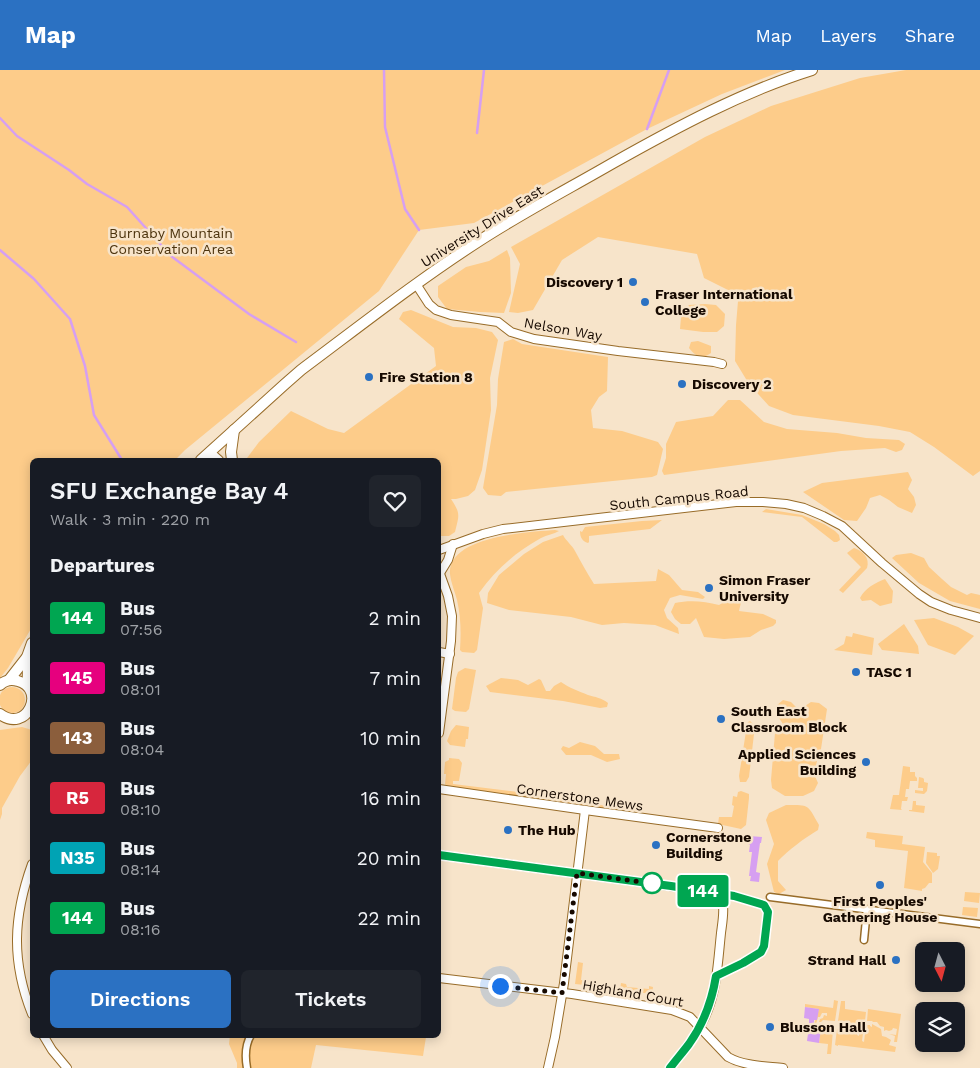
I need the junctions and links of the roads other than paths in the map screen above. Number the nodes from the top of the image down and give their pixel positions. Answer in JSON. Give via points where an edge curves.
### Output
{"nodes":[{"id":1,"x":812,"y":70,"type":"edge"},
{"id":2,"x":416,"y":284,"type":"junction"},
{"id":3,"x":722,"y":364,"type":"dead end"},
{"id":4,"x":234,"y":430,"type":"junction"},
{"id":5,"x":210,"y":452,"type":"junction"},
{"id":6,"x":203,"y":458,"type":"edge"},
{"id":7,"x":217,"y":458,"type":"edge"},
{"id":8,"x":232,"y":458,"type":"edge"},
{"id":9,"x":453,"y":544,"type":"junction"},
{"id":10,"x":441,"y":549,"type":"edge"},
{"id":11,"x":441,"y":570,"type":"edge"},
{"id":12,"x":441,"y":575,"type":"edge"},
{"id":13,"x":980,"y":618,"type":"edge"},
{"id":14,"x":30,"y":648,"type":"edge"},
{"id":15,"x":441,"y":652,"type":"edge"},
{"id":16,"x":450,"y":654,"type":"junction"},
{"id":17,"x":26,"y":657,"type":"junction"},
{"id":18,"x":5,"y":682,"type":"edge"},
{"id":19,"x":28,"y":686,"type":"junction"},
{"id":20,"x":30,"y":689,"type":"edge"},
{"id":21,"x":2,"y":718,"type":"edge"},
{"id":22,"x":28,"y":718,"type":"edge"},
{"id":23,"x":441,"y":719,"type":"edge"},
{"id":24,"x":441,"y":789,"type":"edge"},
{"id":25,"x":585,"y":810,"type":"junction"},
{"id":26,"x":718,"y":828,"type":"dead end"},
{"id":27,"x":441,"y":855,"type":"edge"},
{"id":28,"x":30,"y":870,"type":"edge"},
{"id":29,"x":577,"y":873,"type":"junction"},
{"id":30,"x":770,"y":897,"type":"dead end"},
{"id":31,"x":867,"y":909,"type":"junction"},
{"id":32,"x":980,"y":924,"type":"edge"},
{"id":33,"x":864,"y":940,"type":"dead end"},
{"id":34,"x":441,"y":978,"type":"edge"},
{"id":35,"x":562,"y":993,"type":"junction"},
{"id":36,"x":30,"y":1009,"type":"edge"},
{"id":37,"x":700,"y":1026,"type":"junction"},
{"id":38,"x":45,"y":1038,"type":"edge"},
{"id":39,"x":249,"y":1038,"type":"edge"},
{"id":40,"x":67,"y":1068,"type":"edge"},
{"id":41,"x":247,"y":1068,"type":"edge"},
{"id":42,"x":548,"y":1068,"type":"edge"},
{"id":43,"x":670,"y":1068,"type":"edge"},
{"id":44,"x":783,"y":1068,"type":"edge"}],
"edges":[{"from":1,"to":2,"type":"street","name":"University Drive East","via":[[736,99],[634,151],[479,241]]},
{"from":2,"to":3,"type":"street","name":"Nelson Way","via":[[436,310],[451,316],[498,322],[511,332],[534,339]]},
{"from":2,"to":4,"type":"street","name":"University Drive East","via":[[301,370]]},
{"from":4,"to":5,"type":"street","name":"University Drive East"},
{"from":4,"to":8,"type":"street"},
{"from":5,"to":6,"type":"street","name":"University Drive East"},
{"from":5,"to":7,"type":"street"},
{"from":9,"to":10,"type":"street","name":"South Campus Road"},
{"from":9,"to":11,"type":"street"},
{"from":9,"to":13,"type":"street","name":"South Campus Road","via":[[483,534],[528,526],[736,502],[786,504],[804,508],[842,526],[911,588],[932,602]]},
{"from":12,"to":16,"type":"street","via":[[452,616]]},
{"from":14,"to":17,"type":"street"},
{"from":15,"to":16,"type":"street"},
{"from":16,"to":23,"type":"street"},
{"from":17,"to":18,"type":"street"},
{"from":17,"to":19,"type":"street"},
{"from":18,"to":19,"type":"street","via":[[16,680]]},
{"from":19,"to":20,"type":"street"},
{"from":21,"to":22,"type":"street"},
{"from":24,"to":25,"type":"street","name":"Cornerstone Mews"},
{"from":25,"to":26,"type":"street","name":"Cornerstone Mews"},
{"from":25,"to":29,"type":"street"},
{"from":27,"to":29,"type":"street"},
{"from":28,"to":36,"type":"street","via":[[20,903],[17,945],[19,969]]},
{"from":29,"to":35,"type":"street"},
{"from":29,"to":37,"type":"street","via":[[716,893],[720,897],[724,907],[718,964],[713,995]]},
{"from":30,"to":31,"type":"street"},
{"from":31,"to":32,"type":"street"},
{"from":31,"to":33,"type":"street"},
{"from":34,"to":35,"type":"street","name":"Highland Court"},
{"from":35,"to":37,"type":"street","name":"Highland Court","via":[[672,1010],[690,1017]]},
{"from":35,"to":42,"type":"street"},
{"from":37,"to":43,"type":"street"},
{"from":37,"to":44,"type":"street","name":"Highland Court","via":[[728,1057],[743,1063]]},
{"from":38,"to":40,"type":"street"},
{"from":39,"to":41,"type":"street"}]}
